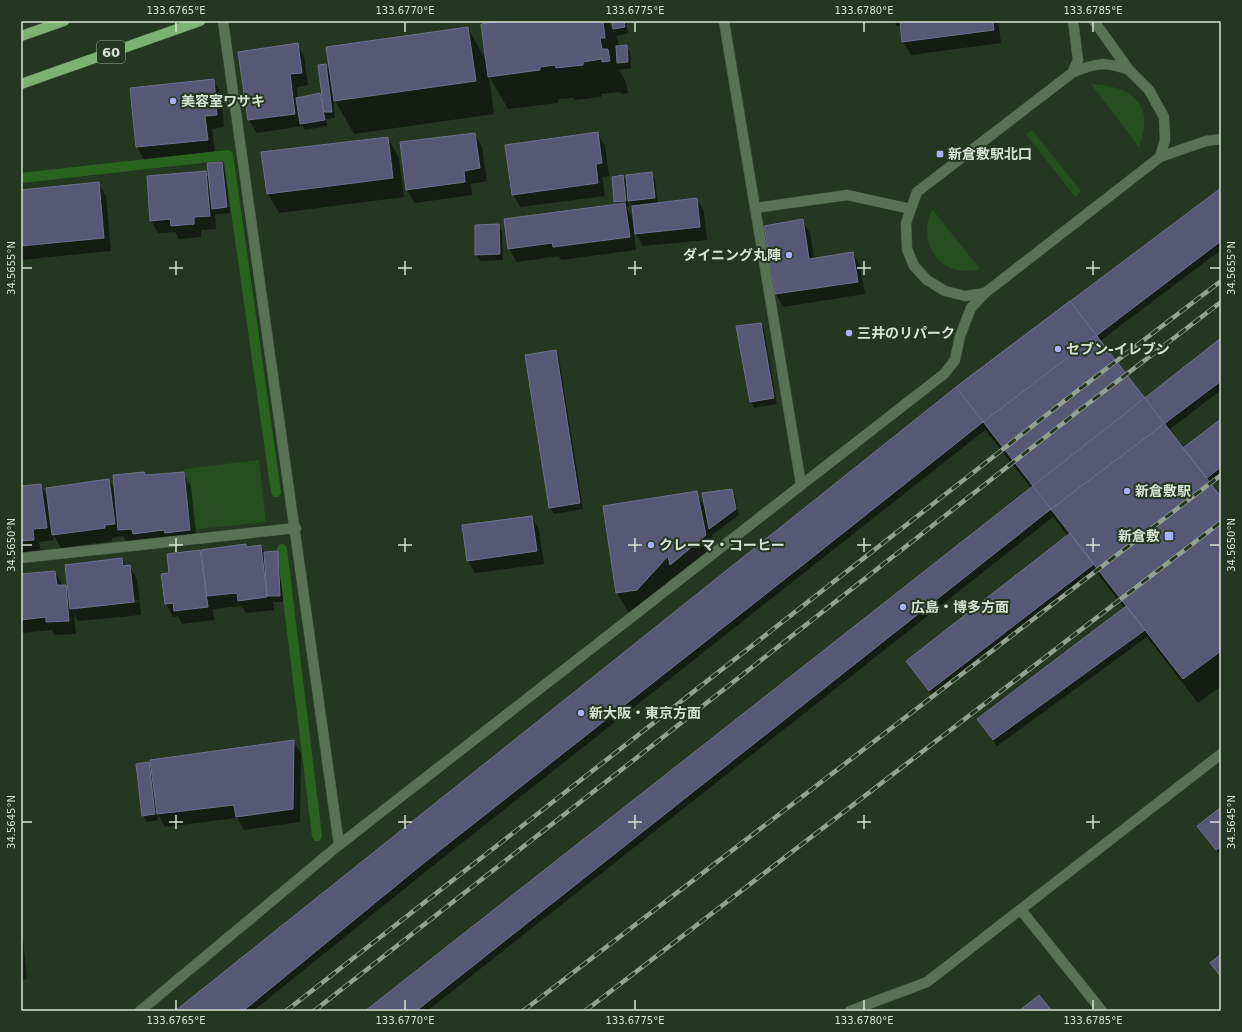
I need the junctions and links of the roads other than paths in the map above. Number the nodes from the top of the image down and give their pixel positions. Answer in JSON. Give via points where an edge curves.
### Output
{"nodes":[{"id":1,"x":64,"y":21,"type":"edge"},
{"id":2,"x":200,"y":21,"type":"edge"},
{"id":3,"x":224,"y":21,"type":"edge"},
{"id":4,"x":724,"y":21,"type":"edge"},
{"id":5,"x":1073,"y":21,"type":"edge"},
{"id":6,"x":1094,"y":21,"type":"edge"},
{"id":7,"x":21,"y":36,"type":"edge"},
{"id":8,"x":1129,"y":70,"type":"junction"},
{"id":9,"x":1072,"y":73,"type":"junction"},
{"id":10,"x":21,"y":84,"type":"edge"},
{"id":11,"x":1221,"y":139,"type":"edge"},
{"id":12,"x":1160,"y":157,"type":"junction"},
{"id":13,"x":755,"y":208,"type":"junction"},
{"id":14,"x":911,"y":209,"type":"junction"},
{"id":15,"x":985,"y":293,"type":"junction"},
{"id":16,"x":801,"y":484,"type":"junction"},
{"id":17,"x":296,"y":528,"type":"junction"},
{"id":18,"x":21,"y":558,"type":"edge"},
{"id":19,"x":1221,"y":754,"type":"edge"},
{"id":20,"x":339,"y":845,"type":"junction"},
{"id":21,"x":1021,"y":910,"type":"junction"},
{"id":22,"x":140,"y":1011,"type":"edge"},
{"id":23,"x":850,"y":1011,"type":"edge"},
{"id":24,"x":1102,"y":1011,"type":"edge"}],
"edges":[{"from":1,"to":7,"type":"main road"},
{"from":2,"to":10,"type":"main road","number":"60"},
{"from":3,"to":17,"type":"street"},
{"from":4,"to":13,"type":"street"},
{"from":5,"to":9,"type":"street","via":[[1078,60]]},
{"from":6,"to":8,"type":"street"},
{"from":8,"to":9,"type":"street","via":[[1115,64],[1101,63]]},
{"from":8,"to":12,"type":"street","via":[[1149,90],[1164,118],[1166,140]]},
{"from":9,"to":14,"type":"street","via":[[917,192]]},
{"from":11,"to":12,"type":"street","via":[[1206,141]]},
{"from":12,"to":15,"type":"street"},
{"from":13,"to":14,"type":"street","via":[[847,194]]},
{"from":13,"to":16,"type":"street"},
{"from":14,"to":15,"type":"street","via":[[906,223],[907,249],[914,266],[927,280],[945,291],[965,296]]},
{"from":15,"to":16,"type":"street","via":[[971,308],[960,336],[955,360],[944,374]]},
{"from":16,"to":20,"type":"street"},
{"from":17,"to":18,"type":"street"},
{"from":17,"to":20,"type":"street"},
{"from":19,"to":21,"type":"street"},
{"from":20,"to":22,"type":"street"},
{"from":21,"to":23,"type":"street","via":[[923,985]]},
{"from":21,"to":24,"type":"street"}]}
